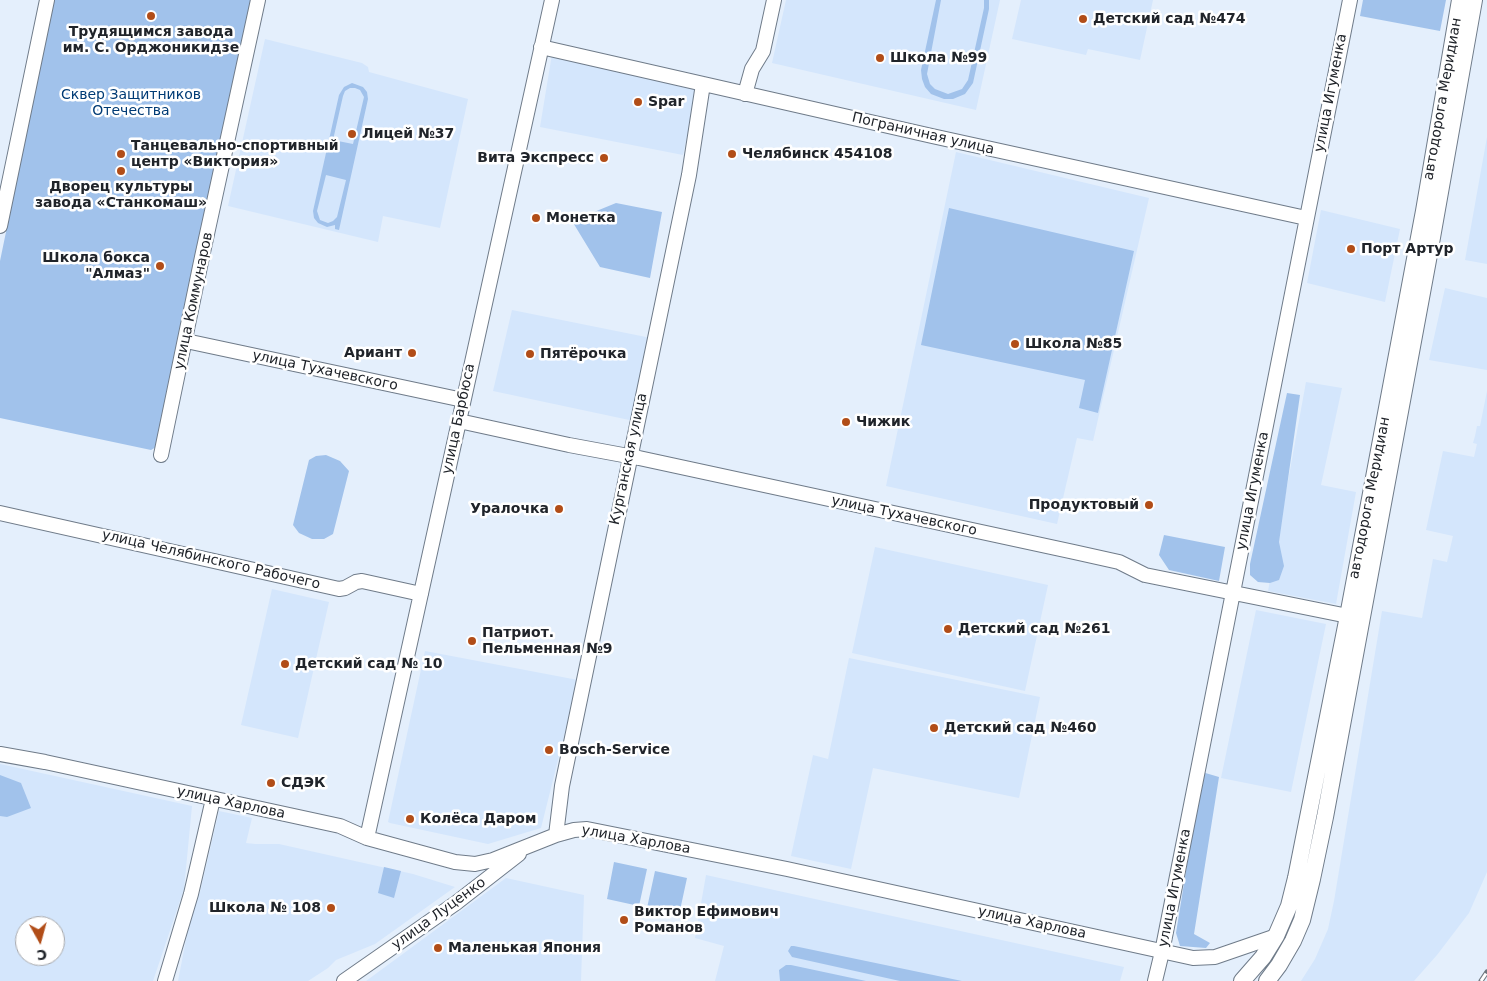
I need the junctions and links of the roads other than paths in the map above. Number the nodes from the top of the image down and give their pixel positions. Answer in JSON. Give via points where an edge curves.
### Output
{"nodes":[{"id":1,"x":47,"y":0,"type":"edge"},
{"id":2,"x":258,"y":0,"type":"edge"},
{"id":3,"x":552,"y":0,"type":"edge"},
{"id":4,"x":774,"y":0,"type":"edge"},
{"id":5,"x":1350,"y":0,"type":"edge"},
{"id":6,"x":1460,"y":0,"type":"edge"},
{"id":7,"x":1474,"y":0,"type":"edge"},
{"id":8,"x":541,"y":46,"type":"junction"},
{"id":9,"x":703,"y":84,"type":"junction"},
{"id":10,"x":745,"y":94,"type":"junction"},
{"id":11,"x":1306,"y":218,"type":"junction"},
{"id":12,"x":0,"y":226,"type":"edge"},
{"id":13,"x":186,"y":341,"type":"junction"},
{"id":14,"x":463,"y":400,"type":"junction"},
{"id":15,"x":459,"y":422,"type":"junction"},
{"id":16,"x":162,"y":455,"type":"dead end"},
{"id":17,"x":630,"y":456,"type":"junction"},
{"id":18,"x":0,"y":513,"type":"edge"},
{"id":19,"x":1233,"y":593,"type":"junction"},
{"id":20,"x":421,"y":594,"type":"junction"},
{"id":21,"x":1348,"y":616,"type":"junction"},
{"id":22,"x":0,"y":754,"type":"edge"},
{"id":23,"x":213,"y":800,"type":"junction"},
{"id":24,"x":556,"y":835,"type":"junction"},
{"id":25,"x":367,"y":838,"type":"junction"},
{"id":26,"x":531,"y":844,"type":"junction"},
{"id":27,"x":475,"y":864,"type":"junction"},
{"id":28,"x":477,"y":887,"type":"junction"},
{"id":29,"x":1276,"y":936,"type":"junction"},
{"id":30,"x":1162,"y":952,"type":"junction"},
{"id":31,"x":165,"y":981,"type":"edge"},
{"id":32,"x":344,"y":981,"type":"edge"},
{"id":33,"x":1154,"y":981,"type":"edge"},
{"id":34,"x":1242,"y":981,"type":"edge"},
{"id":35,"x":1267,"y":981,"type":"edge"}],
"edges":[{"from":1,"to":12,"type":"street"},
{"from":2,"to":13,"type":"street","name":"улица Коммунаров"},
{"from":3,"to":8,"type":"street","name":"улица Барбюса"},
{"from":4,"to":10,"type":"street","via":[[762,51],[752,69]]},
{"from":5,"to":11,"type":"street","name":"улица Игуменка"},
{"from":6,"to":21,"type":"main road","name":"автодорога Меридиан"},
{"from":7,"to":35,"type":"main road","name":"автодорога Меридиан","via":[[1312,880],[1293,941]]},
{"from":8,"to":9,"type":"street","name":"Пограничная улица"},
{"from":8,"to":14,"type":"street","name":"улица Барбюса"},
{"from":9,"to":10,"type":"street","name":"Пограничная улица"},
{"from":9,"to":17,"type":"street","name":"Курганская улица","via":[[689,175]]},
{"from":10,"to":11,"type":"street","name":"Пограничная улица"},
{"from":11,"to":19,"type":"street","name":"улица Игуменка"},
{"from":13,"to":14,"type":"street","name":"улица Тухачевского"},
{"from":13,"to":16,"type":"street","name":"улица Коммунаров"},
{"from":14,"to":15,"type":"street","name":"улица Барбюса"},
{"from":15,"to":17,"type":"street","name":"улица Тухачевского"},
{"from":15,"to":20,"type":"street","name":"улица Барбюса"},
{"from":17,"to":19,"type":"street","name":"улица Тухачевского","via":[[1118,562],[1146,575]]},
{"from":17,"to":24,"type":"street","name":"Курганская улица","via":[[562,786]]},
{"from":18,"to":20,"type":"street","name":"улица Челябинского Рабочего","via":[[340,588],[362,581]]},
{"from":19,"to":21,"type":"street","name":"улица Тухачевского"},
{"from":19,"to":30,"type":"street","name":"улица Игуменка"},
{"from":20,"to":25,"type":"street","name":"улица Барбюса"},
{"from":21,"to":29,"type":"main road","name":"автодорога Меридиан","via":[[1296,878],[1286,915]]},
{"from":22,"to":23,"type":"street","name":"улица Харлова"},
{"from":23,"to":25,"type":"street","name":"улица Харлова","via":[[340,826]]},
{"from":23,"to":31,"type":"street","via":[[191,894]]},
{"from":24,"to":26,"type":"street","name":"улица Харлова"},
{"from":24,"to":30,"type":"street","name":"улица Харлова","via":[[574,830],[602,831]]},
{"from":25,"to":27,"type":"street","name":"улица Харлова","via":[[455,862]]},
{"from":26,"to":27,"type":"street","name":"улица Харлова"},
{"from":26,"to":28,"type":"street","name":"улица Луценко"},
{"from":27,"to":28,"type":"street","via":[[479,877]]},
{"from":28,"to":32,"type":"street","name":"улица Луценко"},
{"from":29,"to":30,"type":"street","name":"улица Харлова","via":[[1215,957],[1193,958]]},
{"from":29,"to":34,"type":"main road","name":"автодорога Меридиан"},
{"from":30,"to":33,"type":"street","name":"улица Игуменка"}]}
